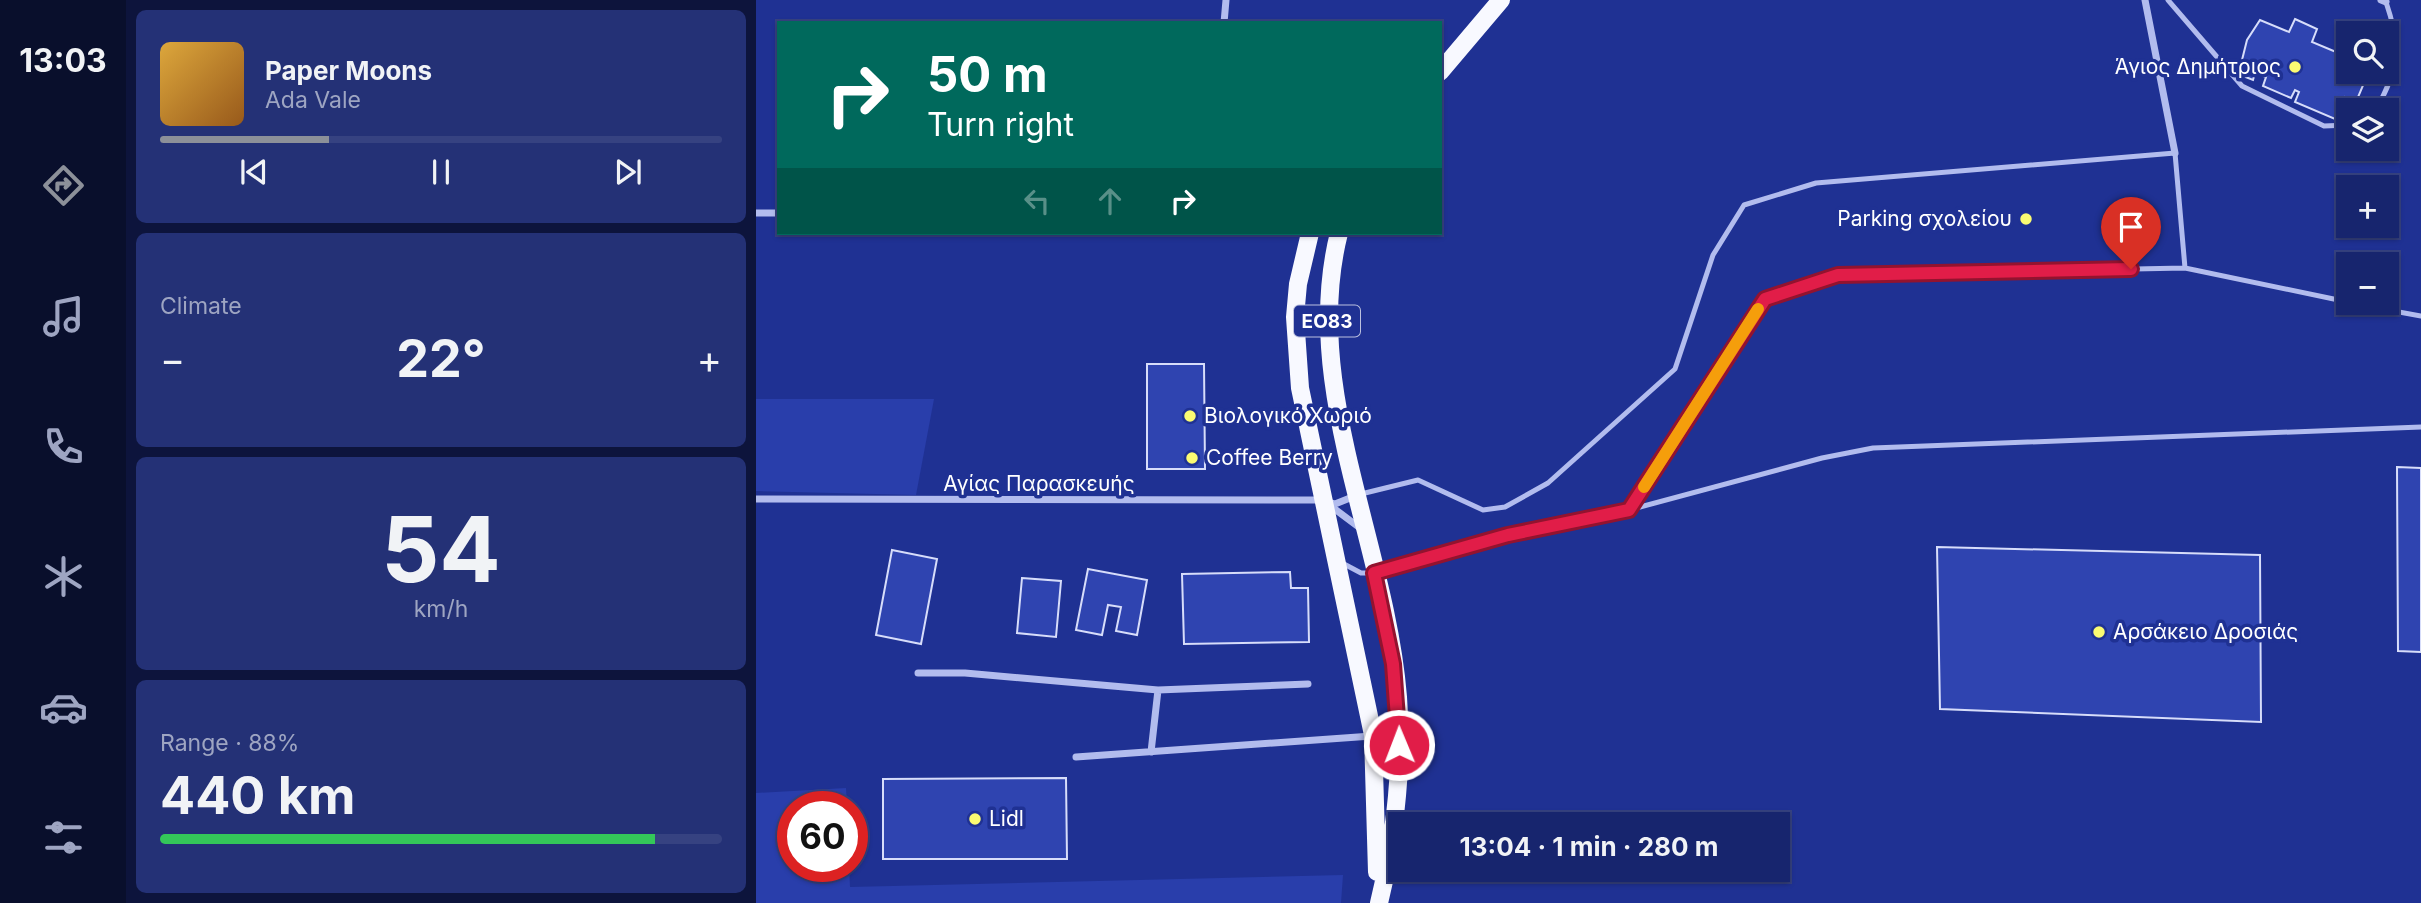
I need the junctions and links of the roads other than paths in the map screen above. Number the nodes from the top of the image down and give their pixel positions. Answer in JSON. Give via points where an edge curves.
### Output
{"nodes":[{"id":1,"x":1226,"y":0,"type":"edge"},
{"id":2,"x":1500,"y":0,"type":"edge"},
{"id":3,"x":2146,"y":0,"type":"edge"},
{"id":4,"x":2168,"y":0,"type":"edge"},
{"id":5,"x":2383,"y":1,"type":"edge"},
{"id":6,"x":1224,"y":21,"type":"edge"},
{"id":7,"x":1442,"y":70,"type":"edge"},
{"id":8,"x":2382,"y":98,"type":"edge"},
{"id":9,"x":2336,"y":126,"type":"edge"},
{"id":10,"x":2175,"y":153,"type":"junction"},
{"id":11,"x":756,"y":213,"type":"edge"},
{"id":12,"x":777,"y":213,"type":"edge"},
{"id":13,"x":1310,"y":235,"type":"edge"},
{"id":14,"x":1339,"y":235,"type":"edge"},
{"id":15,"x":2185,"y":268,"type":"junction"},
{"id":16,"x":2336,"y":300,"type":"edge"},
{"id":17,"x":2399,"y":312,"type":"edge"},
{"id":18,"x":2421,"y":316,"type":"edge"},
{"id":19,"x":2421,"y":427,"type":"edge"},
{"id":20,"x":1358,"y":495,"type":"junction"},
{"id":21,"x":756,"y":499,"type":"edge"},
{"id":22,"x":1322,"y":499,"type":"junction"},
{"id":23,"x":1629,"y":510,"type":"junction"},
{"id":24,"x":1368,"y":543,"type":"junction"},
{"id":25,"x":1332,"y":547,"type":"junction"},
{"id":26,"x":1374,"y":573,"type":"junction"},
{"id":27,"x":918,"y":673,"type":"dead end"},
{"id":28,"x":1308,"y":684,"type":"dead end"},
{"id":29,"x":1158,"y":690,"type":"junction"},
{"id":30,"x":1373,"y":736,"type":"junction"},
{"id":31,"x":1151,"y":752,"type":"junction"},
{"id":32,"x":1076,"y":757,"type":"dead end"},
{"id":33,"x":1377,"y":903,"type":"edge"}],
"edges":[{"from":1,"to":6,"type":"street"},
{"from":2,"to":7,"type":"main road"},
{"from":3,"to":10,"type":"street"},
{"from":4,"to":9,"type":"lane","via":[[2242,86],[2324,126]]},
{"from":5,"to":8,"type":"lane","via":[[2398,37],[2391,82]]},
{"from":10,"to":15,"type":"lane"},
{"from":10,"to":20,"type":"lane","via":[[1816,183],[1744,205],[1713,255],[1675,369],[1548,483],[1505,507],[1483,510],[1418,480]]},
{"from":11,"to":12,"type":"street"},
{"from":13,"to":22,"type":"main road","number":"ΕΟ83","via":[[1295,317],[1300,388]]},
{"from":14,"to":20,"type":"main road","number":"ΕΟ83","via":[[1327,295],[1326,333]]},
{"from":15,"to":16,"type":"lane"},
{"from":15,"to":23,"type":"lane","via":[[1838,275],[1765,299]]},
{"from":17,"to":18,"type":"lane"},
{"from":19,"to":23,"type":"lane","via":[[1873,448]]},
{"from":20,"to":22,"type":"street","name":"Αγίας Παρασκευής","via":[[1335,504]]},
{"from":20,"to":24,"type":"main road","number":"ΕΟ83"},
{"from":21,"to":22,"type":"street","name":"Αγίας Παρασκευής"},
{"from":22,"to":24,"type":"street","via":[[1352,519]]},
{"from":22,"to":25,"type":"main road","number":"ΕΟ83"},
{"from":23,"to":26,"type":"lane","via":[[1508,535]]},
{"from":24,"to":26,"type":"main road","number":"ΕΟ83"},
{"from":25,"to":26,"type":"lane","via":[[1348,568]]},
{"from":25,"to":30,"type":"main road","number":"ΕΟ83"},
{"from":26,"to":33,"type":"main road","number":"ΕΟ83","via":[[1393,664],[1399,745],[1391,838]]},
{"from":27,"to":29,"type":"street"},
{"from":28,"to":29,"type":"street"},
{"from":29,"to":31,"type":"street"},
{"from":30,"to":31,"type":"street"},
{"from":30,"to":33,"type":"main road","number":"ΕΟ83"},
{"from":31,"to":32,"type":"street"}]}
